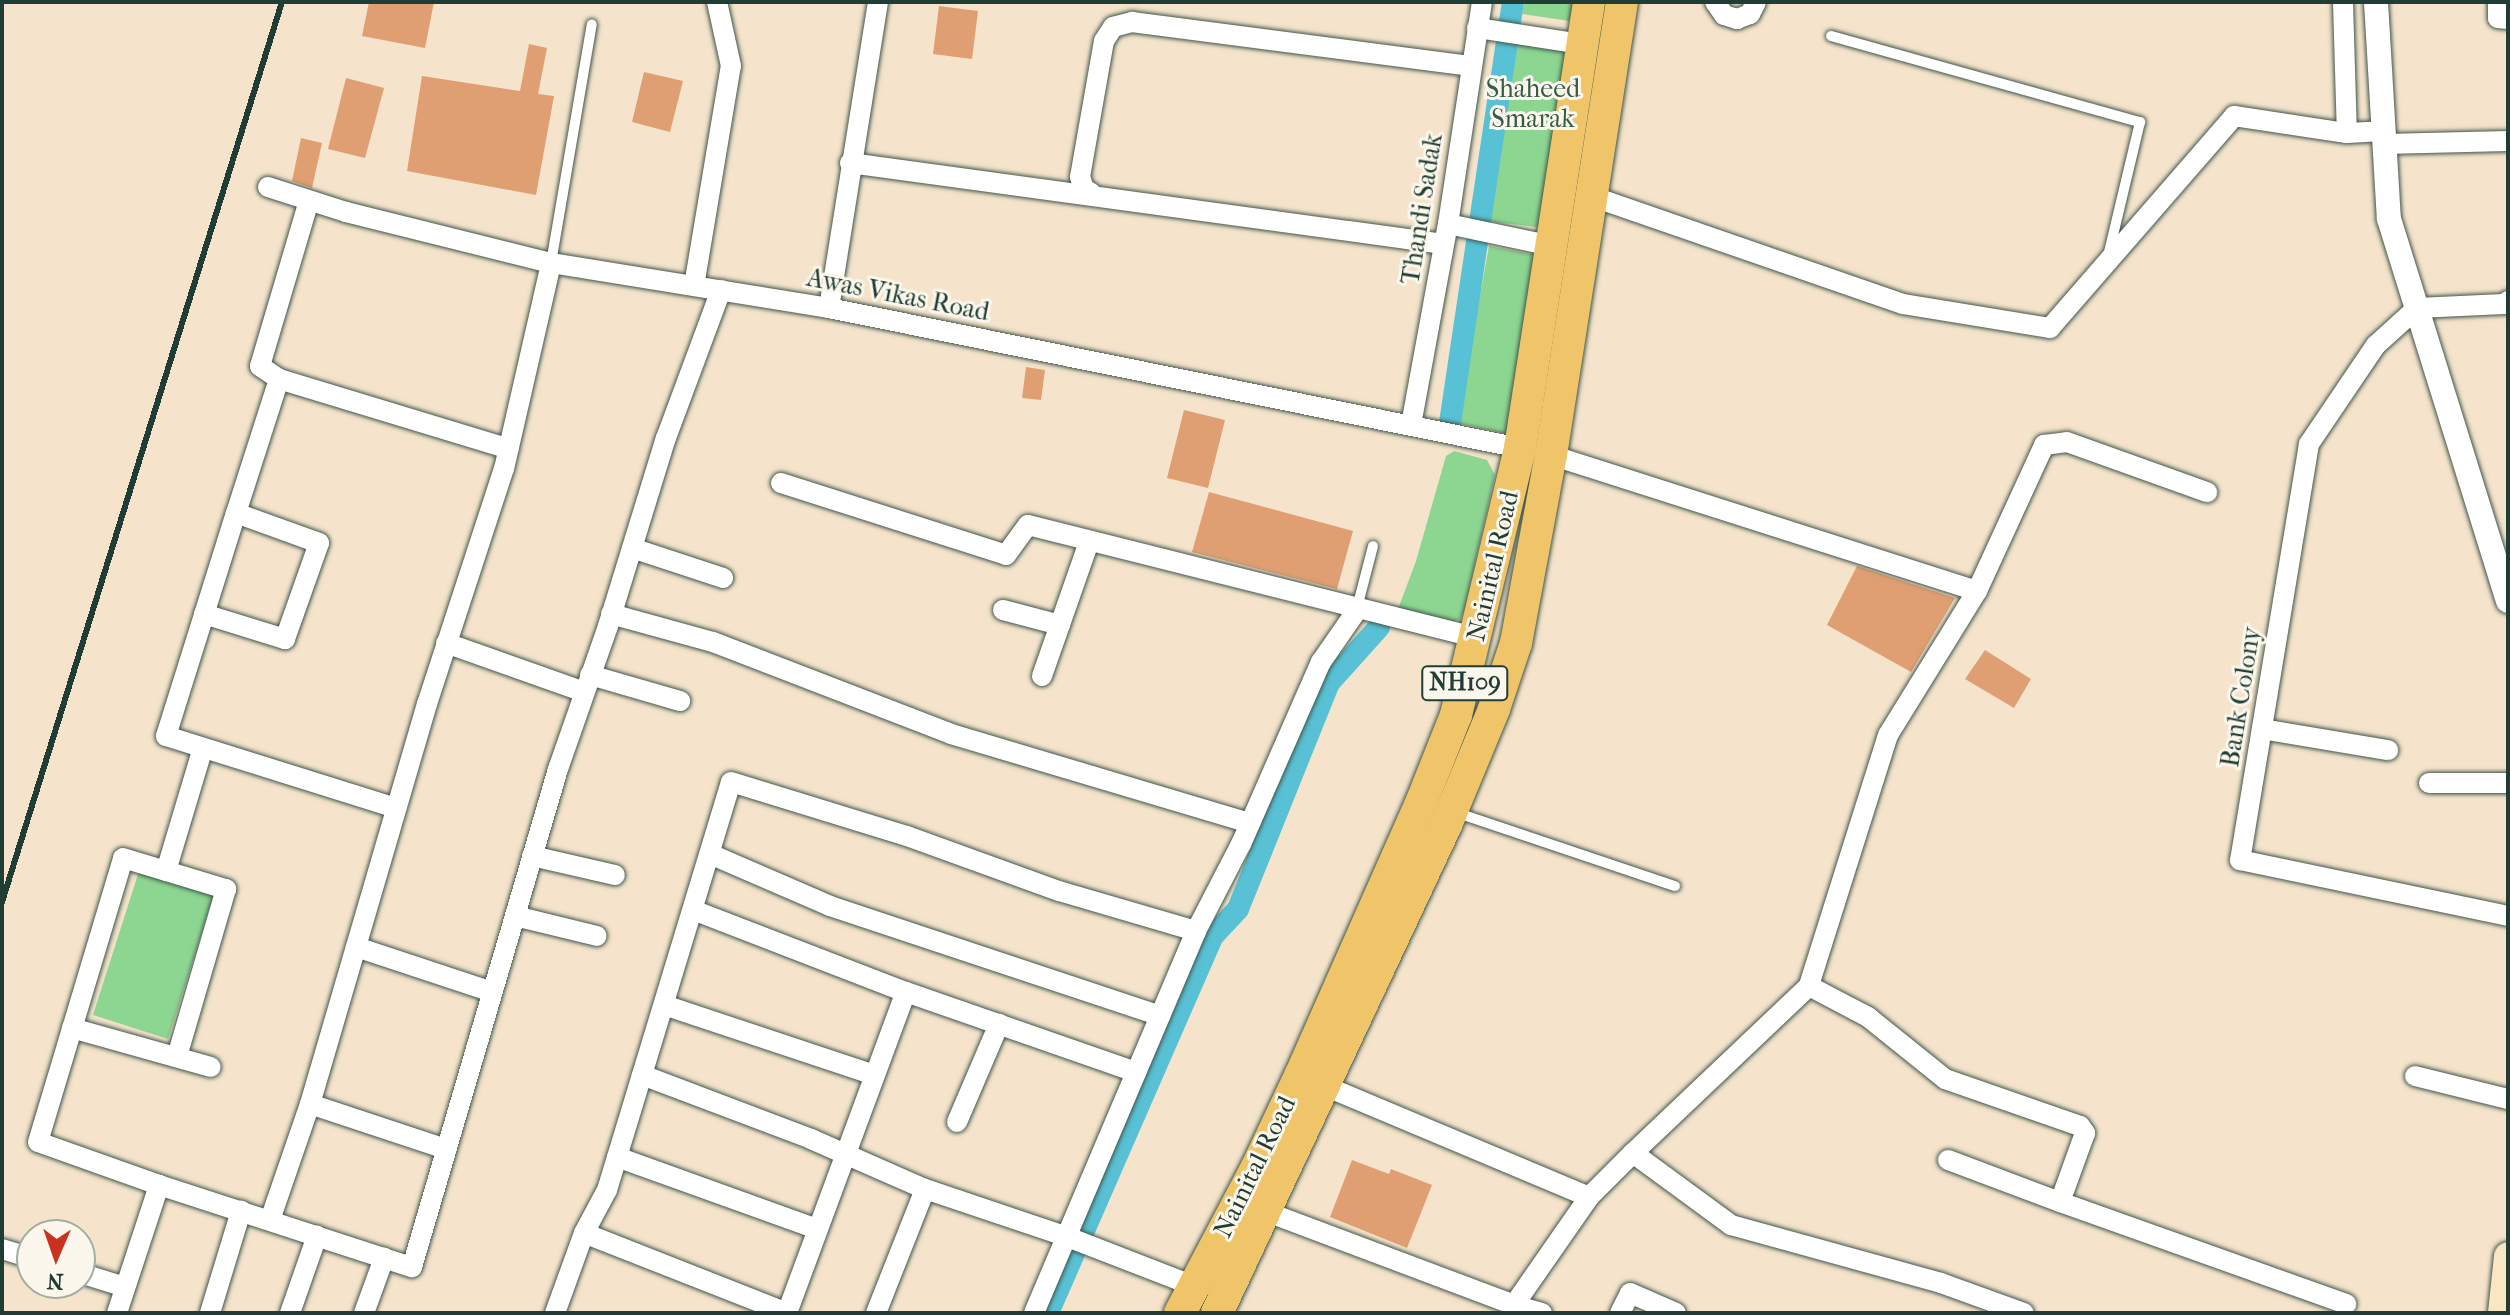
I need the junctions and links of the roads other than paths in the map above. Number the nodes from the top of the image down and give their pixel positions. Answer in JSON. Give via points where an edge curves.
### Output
{"nodes":[{"id":1,"x":717,"y":2,"type":"edge"},
{"id":2,"x":878,"y":2,"type":"edge"},
{"id":3,"x":1482,"y":2,"type":"edge"},
{"id":4,"x":1589,"y":2,"type":"edge"},
{"id":5,"x":1622,"y":2,"type":"edge"},
{"id":6,"x":1715,"y":2,"type":"edge"},
{"id":7,"x":1756,"y":2,"type":"edge"},
{"id":8,"x":2343,"y":2,"type":"edge"},
{"id":9,"x":2376,"y":2,"type":"edge"},
{"id":10,"x":2498,"y":2,"type":"edge"},
{"id":11,"x":2508,"y":19,"type":"edge"},
{"id":12,"x":592,"y":24,"type":"dead end"},
{"id":13,"x":1477,"y":28,"type":"junction"},
{"id":14,"x":1831,"y":36,"type":"dead end"},
{"id":15,"x":1582,"y":44,"type":"junction"},
{"id":16,"x":1471,"y":66,"type":"junction"},
{"id":17,"x":2347,"y":133,"type":"junction"},
{"id":18,"x":2383,"y":138,"type":"junction"},
{"id":19,"x":2508,"y":141,"type":"edge"},
{"id":20,"x":850,"y":163,"type":"junction"},
{"id":21,"x":268,"y":187,"type":"dead end"},
{"id":22,"x":1577,"y":191,"type":"junction"},
{"id":23,"x":1091,"y":193,"type":"junction"},
{"id":24,"x":309,"y":201,"type":"junction"},
{"id":25,"x":1446,"y":234,"type":"junction"},
{"id":26,"x":1552,"y":246,"type":"junction"},
{"id":27,"x":551,"y":263,"type":"junction"},
{"id":28,"x":2106,"y":266,"type":"junction"},
{"id":29,"x":694,"y":286,"type":"junction"},
{"id":30,"x":721,"y":290,"type":"junction"},
{"id":31,"x":2508,"y":301,"type":"edge"},
{"id":32,"x":829,"y":308,"type":"junction"},
{"id":33,"x":2417,"y":308,"type":"junction"},
{"id":34,"x":279,"y":379,"type":"junction"},
{"id":35,"x":1411,"y":425,"type":"junction"},
{"id":36,"x":1520,"y":448,"type":"junction"},
{"id":37,"x":509,"y":449,"type":"junction"},
{"id":38,"x":1551,"y":455,"type":"junction"},
{"id":39,"x":781,"y":483,"type":"dead end"},
{"id":40,"x":2207,"y":492,"type":"dead end"},
{"id":41,"x":236,"y":513,"type":"junction"},
{"id":42,"x":1089,"y":542,"type":"junction"},
{"id":43,"x":1373,"y":546,"type":"dead end"},
{"id":44,"x":632,"y":548,"type":"junction"},
{"id":45,"x":723,"y":578,"type":"dead end"},
{"id":46,"x":1977,"y":591,"type":"junction"},
{"id":47,"x":2508,"y":601,"type":"edge"},
{"id":48,"x":1003,"y":610,"type":"dead end"},
{"id":49,"x":1357,"y":610,"type":"junction"},
{"id":50,"x":204,"y":614,"type":"junction"},
{"id":51,"x":611,"y":614,"type":"junction"},
{"id":52,"x":1060,"y":625,"type":"junction"},
{"id":53,"x":1477,"y":638,"type":"junction"},
{"id":54,"x":446,"y":643,"type":"junction"},
{"id":55,"x":1514,"y":647,"type":"junction"},
{"id":56,"x":1042,"y":676,"type":"dead end"},
{"id":57,"x":587,"y":684,"type":"junction"},
{"id":58,"x":680,"y":701,"type":"dead end"},
{"id":59,"x":2262,"y":729,"type":"junction"},
{"id":60,"x":203,"y":748,"type":"junction"},
{"id":61,"x":2388,"y":750,"type":"dead end"},
{"id":62,"x":2429,"y":783,"type":"dead end"},
{"id":63,"x":2508,"y":783,"type":"edge"},
{"id":64,"x":396,"y":808,"type":"junction"},
{"id":65,"x":1452,"y":811,"type":"junction"},
{"id":66,"x":1250,"y":823,"type":"junction"},
{"id":67,"x":710,"y":854,"type":"junction"},
{"id":68,"x":532,"y":856,"type":"junction"},
{"id":69,"x":166,"y":871,"type":"junction"},
{"id":70,"x":615,"y":875,"type":"dead end"},
{"id":71,"x":1675,"y":886,"type":"dead end"},
{"id":72,"x":693,"y":910,"type":"junction"},
{"id":73,"x":515,"y":916,"type":"junction"},
{"id":74,"x":2508,"y":916,"type":"edge"},
{"id":75,"x":1196,"y":931,"type":"junction"},
{"id":76,"x":597,"y":936,"type":"dead end"},
{"id":77,"x":356,"y":947,"type":"junction"},
{"id":78,"x":1809,"y":986,"type":"junction"},
{"id":79,"x":492,"y":992,"type":"junction"},
{"id":80,"x":906,"y":992,"type":"junction"},
{"id":81,"x":664,"y":1005,"type":"junction"},
{"id":82,"x":1160,"y":1016,"type":"junction"},
{"id":83,"x":999,"y":1024,"type":"junction"},
{"id":84,"x":72,"y":1028,"type":"junction"},
{"id":85,"x":177,"y":1057,"type":"junction"},
{"id":86,"x":211,"y":1067,"type":"dead end"},
{"id":87,"x":1136,"y":1072,"type":"junction"},
{"id":88,"x":642,"y":1075,"type":"junction"},
{"id":89,"x":874,"y":1075,"type":"junction"},
{"id":90,"x":2415,"y":1076,"type":"dead end"},
{"id":91,"x":1325,"y":1086,"type":"junction"},
{"id":92,"x":2508,"y":1099,"type":"edge"},
{"id":93,"x":310,"y":1104,"type":"junction"},
{"id":94,"x":957,"y":1122,"type":"dead end"},
{"id":95,"x":446,"y":1149,"type":"junction"},
{"id":96,"x":1633,"y":1153,"type":"junction"},
{"id":97,"x":843,"y":1154,"type":"junction"},
{"id":98,"x":617,"y":1157,"type":"junction"},
{"id":99,"x":1948,"y":1160,"type":"dead end"},
{"id":100,"x":159,"y":1185,"type":"junction"},
{"id":101,"x":925,"y":1189,"type":"junction"},
{"id":102,"x":1589,"y":1197,"type":"junction"},
{"id":103,"x":2060,"y":1202,"type":"junction"},
{"id":104,"x":241,"y":1211,"type":"junction"},
{"id":105,"x":1267,"y":1212,"type":"junction"},
{"id":106,"x":270,"y":1220,"type":"junction"},
{"id":107,"x":817,"y":1229,"type":"junction"},
{"id":108,"x":584,"y":1233,"type":"junction"},
{"id":109,"x":317,"y":1236,"type":"junction"},
{"id":110,"x":1075,"y":1239,"type":"junction"},
{"id":111,"x":2508,"y":1256,"type":"edge"},
{"id":112,"x":384,"y":1258,"type":"junction"},
{"id":113,"x":96,"y":1278,"type":"edge"},
{"id":114,"x":125,"y":1287,"type":"junction"},
{"id":115,"x":1187,"y":1300,"type":"edge"},
{"id":116,"x":2346,"y":1304,"type":"dead end"},
{"id":117,"x":1514,"y":1305,"type":"junction"},
{"id":118,"x":1222,"y":1311,"type":"edge"},
{"id":119,"x":117,"y":1313,"type":"edge"},
{"id":120,"x":210,"y":1313,"type":"edge"},
{"id":121,"x":290,"y":1313,"type":"edge"},
{"id":122,"x":364,"y":1313,"type":"edge"},
{"id":123,"x":555,"y":1313,"type":"edge"},
{"id":124,"x":787,"y":1313,"type":"edge"},
{"id":125,"x":876,"y":1313,"type":"edge"},
{"id":126,"x":1034,"y":1313,"type":"edge"},
{"id":127,"x":1542,"y":1313,"type":"edge"},
{"id":128,"x":1620,"y":1313,"type":"edge"},
{"id":129,"x":1676,"y":1313,"type":"edge"},
{"id":130,"x":2024,"y":1313,"type":"edge"},
{"id":131,"x":2502,"y":1313,"type":"edge"}],
"edges":[{"from":1,"to":29,"type":"street","via":[[731,66]]},
{"from":2,"to":20,"type":"street"},
{"from":3,"to":13,"type":"street","name":"Thandi Sadak"},
{"from":4,"to":15,"type":"highway","name":"Nainital Road","number":"NH109"},
{"from":5,"to":22,"type":"highway","name":"Nainital Road","number":"NH109"},
{"from":6,"to":7,"type":"street","via":[[1724,15],[1737,19],[1750,14]]},
{"from":8,"to":17,"type":"street"},
{"from":9,"to":18,"type":"street"},
{"from":10,"to":11,"type":"street","via":[[2498,18]]},
{"from":12,"to":27,"type":"lane"},
{"from":13,"to":15,"type":"street"},
{"from":13,"to":16,"type":"street","name":"Thandi Sadak"},
{"from":14,"to":28,"type":"lane","via":[[2140,122]]},
{"from":15,"to":22,"type":"highway","name":"Nainital Road","number":"NH109"},
{"from":16,"to":23,"type":"street","via":[[1132,22],[1113,27],[1104,41],[1080,177]]},
{"from":16,"to":25,"type":"street","name":"Thandi Sadak"},
{"from":17,"to":18,"type":"street"},
{"from":17,"to":28,"type":"street","via":[[2234,116]]},
{"from":18,"to":19,"type":"street"},
{"from":18,"to":33,"type":"street","via":[[2389,219]]},
{"from":20,"to":23,"type":"street"},
{"from":20,"to":32,"type":"street"},
{"from":21,"to":24,"type":"street","name":"Awas Vikas Road"},
{"from":22,"to":26,"type":"highway","name":"Nainital Road","number":"NH109"},
{"from":22,"to":28,"type":"street","via":[[1903,304],[2050,328]]},
{"from":22,"to":38,"type":"highway","name":"Nainital Road","number":"NH109"},
{"from":23,"to":25,"type":"street"},
{"from":24,"to":27,"type":"street","name":"Awas Vikas Road"},
{"from":24,"to":34,"type":"street","via":[[260,366]]},
{"from":25,"to":26,"type":"street","via":[[1479,231]]},
{"from":25,"to":35,"type":"street","name":"Thandi Sadak"},
{"from":26,"to":36,"type":"highway","name":"Nainital Road","number":"NH109"},
{"from":27,"to":29,"type":"street","name":"Awas Vikas Road"},
{"from":27,"to":37,"type":"street"},
{"from":29,"to":30,"type":"street","name":"Awas Vikas Road"},
{"from":30,"to":32,"type":"street","name":"Awas Vikas Road"},
{"from":30,"to":44,"type":"street"},
{"from":31,"to":33,"type":"street"},
{"from":32,"to":35,"type":"street","name":"Awas Vikas Road"},
{"from":33,"to":47,"type":"street"},
{"from":33,"to":59,"type":"street","name":"Bank Colony","via":[[2376,345],[2309,444]]},
{"from":34,"to":37,"type":"street"},
{"from":34,"to":41,"type":"street"},
{"from":35,"to":36,"type":"street","name":"Awas Vikas Road"},
{"from":36,"to":38,"type":"highway"},
{"from":36,"to":53,"type":"highway","name":"Nainital Road","number":"NH109"},
{"from":37,"to":54,"type":"street"},
{"from":38,"to":46,"type":"street"},
{"from":38,"to":55,"type":"highway","name":"Nainital Road","number":"NH109"},
{"from":39,"to":42,"type":"street","via":[[1006,555],[1028,525]]},
{"from":40,"to":46,"type":"street","via":[[2067,442],[2044,445]]},
{"from":41,"to":50,"type":"street"},
{"from":41,"to":50,"type":"street","via":[[319,543],[285,639]]},
{"from":42,"to":49,"type":"street"},
{"from":42,"to":52,"type":"street"},
{"from":43,"to":49,"type":"lane"},
{"from":44,"to":45,"type":"street"},
{"from":44,"to":51,"type":"street"},
{"from":46,"to":78,"type":"street","via":[[1888,735]]},
{"from":48,"to":52,"type":"street"},
{"from":49,"to":53,"type":"street"},
{"from":49,"to":66,"type":"street","via":[[1321,662]]},
{"from":50,"to":60,"type":"street","via":[[166,736]]},
{"from":51,"to":57,"type":"street"},
{"from":51,"to":66,"type":"street","via":[[713,642],[951,734]]},
{"from":52,"to":56,"type":"street"},
{"from":53,"to":55,"type":"highway"},
{"from":53,"to":115,"type":"highway","name":"Nainital Road","number":"NH109","via":[[1456,715],[1421,803],[1256,1169]]},
{"from":54,"to":57,"type":"street"},
{"from":54,"to":64,"type":"street"},
{"from":55,"to":65,"type":"highway","name":"Nainital Road","number":"NH109"},
{"from":57,"to":58,"type":"street"},
{"from":57,"to":68,"type":"street"},
{"from":59,"to":61,"type":"street"},
{"from":59,"to":74,"type":"street","name":"Bank Colony","via":[[2240,860]]},
{"from":60,"to":64,"type":"street"},
{"from":60,"to":69,"type":"street"},
{"from":62,"to":63,"type":"street"},
{"from":64,"to":77,"type":"street"},
{"from":65,"to":71,"type":"lane"},
{"from":65,"to":91,"type":"highway","name":"Nainital Road","number":"NH109"},
{"from":66,"to":75,"type":"street"},
{"from":67,"to":72,"type":"street"},
{"from":67,"to":75,"type":"street","via":[[731,782]]},
{"from":67,"to":82,"type":"street","via":[[830,906]]},
{"from":68,"to":70,"type":"street"},
{"from":68,"to":73,"type":"street"},
{"from":69,"to":84,"type":"street","via":[[123,858]]},
{"from":69,"to":85,"type":"street","via":[[226,889]]},
{"from":72,"to":80,"type":"street"},
{"from":72,"to":81,"type":"street"},
{"from":73,"to":76,"type":"street"},
{"from":73,"to":79,"type":"street"},
{"from":75,"to":82,"type":"street"},
{"from":77,"to":79,"type":"street"},
{"from":77,"to":93,"type":"street"},
{"from":78,"to":96,"type":"street"},
{"from":78,"to":103,"type":"street","via":[[1868,1017],[1945,1079],[2080,1126],[2085,1133]]},
{"from":79,"to":95,"type":"street"},
{"from":80,"to":83,"type":"street"},
{"from":80,"to":89,"type":"street"},
{"from":81,"to":88,"type":"street"},
{"from":81,"to":89,"type":"street"},
{"from":82,"to":87,"type":"street"},
{"from":83,"to":87,"type":"street"},
{"from":83,"to":94,"type":"street"},
{"from":84,"to":85,"type":"street"},
{"from":84,"to":100,"type":"street","via":[[38,1142]]},
{"from":85,"to":86,"type":"street"},
{"from":87,"to":110,"type":"street"},
{"from":88,"to":97,"type":"street"},
{"from":88,"to":98,"type":"street"},
{"from":89,"to":97,"type":"street"},
{"from":90,"to":92,"type":"street"},
{"from":91,"to":102,"type":"street"},
{"from":91,"to":105,"type":"highway","name":"Nainital Road","number":"NH109"},
{"from":93,"to":95,"type":"street"},
{"from":93,"to":106,"type":"street"},
{"from":95,"to":112,"type":"street","via":[[412,1267]]},
{"from":96,"to":102,"type":"street"},
{"from":96,"to":130,"type":"street","via":[[1731,1225],[1941,1283]]},
{"from":97,"to":101,"type":"street"},
{"from":97,"to":107,"type":"street"},
{"from":98,"to":107,"type":"street"},
{"from":98,"to":108,"type":"street"},
{"from":99,"to":103,"type":"street"},
{"from":100,"to":104,"type":"street"},
{"from":100,"to":114,"type":"street"},
{"from":101,"to":110,"type":"street"},
{"from":101,"to":125,"type":"street"},
{"from":102,"to":117,"type":"street"},
{"from":103,"to":116,"type":"street"},
{"from":104,"to":106,"type":"street"},
{"from":104,"to":120,"type":"street"},
{"from":105,"to":117,"type":"street"},
{"from":105,"to":118,"type":"highway","name":"Nainital Road","number":"NH109"},
{"from":106,"to":109,"type":"street"},
{"from":107,"to":124,"type":"street"},
{"from":108,"to":123,"type":"street"},
{"from":108,"to":124,"type":"street"},
{"from":109,"to":112,"type":"street"},
{"from":109,"to":121,"type":"street"},
{"from":110,"to":115,"type":"street"},
{"from":110,"to":126,"type":"street"},
{"from":111,"to":131,"type":"main road"},
{"from":112,"to":122,"type":"street"},
{"from":113,"to":114,"type":"street"},
{"from":114,"to":119,"type":"street"},
{"from":117,"to":127,"type":"street"},
{"from":128,"to":129,"type":"street","via":[[1630,1293]]}]}
